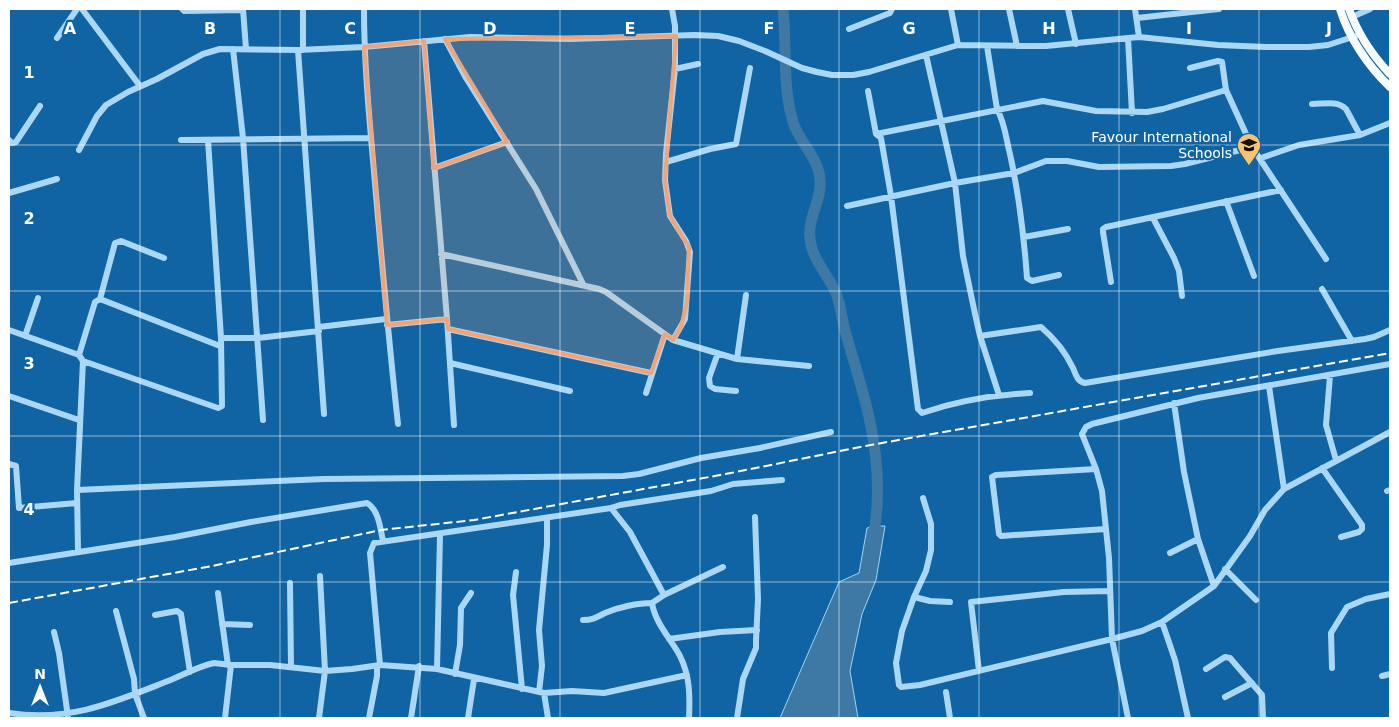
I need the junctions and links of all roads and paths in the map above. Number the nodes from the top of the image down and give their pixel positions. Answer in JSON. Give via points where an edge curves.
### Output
{"nodes":[{"id":1,"x":77,"y":9,"type":"edge"},
{"id":2,"x":82,"y":9,"type":"edge"},
{"id":3,"x":182,"y":9,"type":"edge"},
{"id":4,"x":243,"y":9,"type":"edge"},
{"id":5,"x":303,"y":9,"type":"edge"},
{"id":6,"x":364,"y":9,"type":"edge"},
{"id":7,"x":672,"y":9,"type":"edge"},
{"id":8,"x":892,"y":9,"type":"edge"},
{"id":9,"x":951,"y":9,"type":"edge"},
{"id":10,"x":1009,"y":9,"type":"edge"},
{"id":11,"x":1068,"y":9,"type":"edge"},
{"id":12,"x":1135,"y":9,"type":"edge"},
{"id":13,"x":1219,"y":9,"type":"edge"},
{"id":14,"x":1340,"y":9,"type":"edge"},
{"id":15,"x":1349,"y":9,"type":"edge"},
{"id":16,"x":1370,"y":9,"type":"edge"},
{"id":17,"x":1352,"y":17,"type":"junction"},
{"id":18,"x":1136,"y":18,"type":"junction"},
{"id":19,"x":849,"y":29,"type":"dead end"},
{"id":20,"x":1359,"y":34,"type":"junction"},
{"id":21,"x":1140,"y":37,"type":"junction"},
{"id":22,"x":57,"y":38,"type":"dead end"},
{"id":23,"x":1128,"y":38,"type":"junction"},
{"id":24,"x":445,"y":39,"type":"junction"},
{"id":25,"x":1352,"y":39,"type":"junction"},
{"id":26,"x":424,"y":41,"type":"junction"},
{"id":27,"x":1076,"y":44,"type":"junction"},
{"id":28,"x":958,"y":45,"type":"junction"},
{"id":29,"x":987,"y":46,"type":"junction"},
{"id":30,"x":1017,"y":46,"type":"junction"},
{"id":31,"x":364,"y":48,"type":"junction"},
{"id":32,"x":246,"y":49,"type":"junction"},
{"id":33,"x":233,"y":50,"type":"junction"},
{"id":34,"x":301,"y":50,"type":"junction"},
{"id":35,"x":926,"y":55,"type":"junction"},
{"id":36,"x":698,"y":64,"type":"dead end"},
{"id":37,"x":750,"y":68,"type":"dead end"},
{"id":38,"x":1190,"y":68,"type":"dead end"},
{"id":39,"x":675,"y":69,"type":"junction"},
{"id":40,"x":1390,"y":74,"type":"edge"},
{"id":41,"x":140,"y":86,"type":"junction"},
{"id":42,"x":1390,"y":87,"type":"edge"},
{"id":43,"x":1226,"y":90,"type":"junction"},
{"id":44,"x":868,"y":91,"type":"dead end"},
{"id":45,"x":1312,"y":104,"type":"dead end"},
{"id":46,"x":40,"y":106,"type":"dead end"},
{"id":47,"x":997,"y":109,"type":"junction"},
{"id":48,"x":1132,"y":112,"type":"junction"},
{"id":49,"x":940,"y":122,"type":"junction"},
{"id":50,"x":1390,"y":123,"type":"edge"},
{"id":51,"x":876,"y":134,"type":"junction"},
{"id":52,"x":1360,"y":135,"type":"junction"},
{"id":53,"x":243,"y":138,"type":"junction"},
{"id":54,"x":304,"y":138,"type":"junction"},
{"id":55,"x":371,"y":138,"type":"junction"},
{"id":56,"x":9,"y":140,"type":"edge"},
{"id":57,"x":181,"y":140,"type":"dead end"},
{"id":58,"x":208,"y":140,"type":"junction"},
{"id":59,"x":507,"y":142,"type":"junction"},
{"id":60,"x":1252,"y":147,"type":"junction"},
{"id":61,"x":79,"y":150,"type":"dead end"},
{"id":62,"x":1260,"y":158,"type":"junction"},
{"id":63,"x":666,"y":162,"type":"junction"},
{"id":64,"x":434,"y":168,"type":"junction"},
{"id":65,"x":1014,"y":173,"type":"junction"},
{"id":66,"x":57,"y":180,"type":"dead end"},
{"id":67,"x":955,"y":183,"type":"junction"},
{"id":68,"x":1281,"y":190,"type":"junction"},
{"id":69,"x":9,"y":193,"type":"edge"},
{"id":70,"x":891,"y":196,"type":"junction"},
{"id":71,"x":1226,"y":201,"type":"junction"},
{"id":72,"x":846,"y":206,"type":"dead end"},
{"id":73,"x":1153,"y":218,"type":"junction"},
{"id":74,"x":1068,"y":229,"type":"dead end"},
{"id":75,"x":1024,"y":237,"type":"junction"},
{"id":76,"x":441,"y":254,"type":"junction"},
{"id":77,"x":164,"y":258,"type":"dead end"},
{"id":78,"x":1326,"y":259,"type":"dead end"},
{"id":79,"x":1059,"y":275,"type":"dead end"},
{"id":80,"x":1254,"y":276,"type":"dead end"},
{"id":81,"x":1110,"y":282,"type":"dead end"},
{"id":82,"x":583,"y":284,"type":"junction"},
{"id":83,"x":1322,"y":288,"type":"dead end"},
{"id":84,"x":746,"y":295,"type":"dead end"},
{"id":85,"x":1182,"y":296,"type":"dead end"},
{"id":86,"x":38,"y":298,"type":"dead end"},
{"id":87,"x":100,"y":299,"type":"junction"},
{"id":88,"x":447,"y":319,"type":"junction"},
{"id":89,"x":387,"y":322,"type":"junction"},
{"id":90,"x":319,"y":329,"type":"junction"},
{"id":91,"x":448,"y":329,"type":"junction"},
{"id":92,"x":9,"y":330,"type":"edge"},
{"id":93,"x":1390,"y":330,"type":"edge"},
{"id":94,"x":665,"y":334,"type":"junction"},
{"id":95,"x":25,"y":336,"type":"junction"},
{"id":96,"x":980,"y":336,"type":"junction"},
{"id":97,"x":221,"y":338,"type":"junction"},
{"id":98,"x":258,"y":338,"type":"junction"},
{"id":99,"x":673,"y":340,"type":"junction"},
{"id":100,"x":1352,"y":341,"type":"junction"},
{"id":101,"x":220,"y":346,"type":"junction"},
{"id":102,"x":718,"y":353,"type":"junction"},
{"id":103,"x":81,"y":358,"type":"junction"},
{"id":104,"x":737,"y":359,"type":"junction"},
{"id":105,"x":450,"y":363,"type":"junction"},
{"id":106,"x":1390,"y":364,"type":"edge"},
{"id":107,"x":809,"y":366,"type":"dead end"},
{"id":108,"x":651,"y":373,"type":"junction"},
{"id":109,"x":1330,"y":376,"type":"junction"},
{"id":110,"x":1269,"y":386,"type":"junction"},
{"id":111,"x":570,"y":391,"type":"dead end"},
{"id":112,"x":736,"y":391,"type":"dead end"},
{"id":113,"x":646,"y":393,"type":"dead end"},
{"id":114,"x":1030,"y":393,"type":"dead end"},
{"id":115,"x":999,"y":395,"type":"junction"},
{"id":116,"x":9,"y":396,"type":"edge"},
{"id":117,"x":1174,"y":403,"type":"junction"},
{"id":118,"x":324,"y":414,"type":"dead end"},
{"id":119,"x":79,"y":420,"type":"junction"},
{"id":120,"x":263,"y":420,"type":"dead end"},
{"id":121,"x":398,"y":424,"type":"dead end"},
{"id":122,"x":454,"y":425,"type":"dead end"},
{"id":123,"x":831,"y":432,"type":"dead end"},
{"id":124,"x":1390,"y":432,"type":"edge"},
{"id":125,"x":1336,"y":460,"type":"junction"},
{"id":126,"x":9,"y":464,"type":"edge"},
{"id":127,"x":1322,"y":468,"type":"junction"},
{"id":128,"x":1096,"y":469,"type":"junction"},
{"id":129,"x":782,"y":480,"type":"dead end"},
{"id":130,"x":1284,"y":489,"type":"junction"},
{"id":131,"x":77,"y":490,"type":"junction"},
{"id":132,"x":923,"y":498,"type":"dead end"},
{"id":133,"x":77,"y":503,"type":"junction"},
{"id":134,"x":611,"y":508,"type":"junction"},
{"id":135,"x":755,"y":516,"type":"dead end"},
{"id":136,"x":548,"y":518,"type":"junction"},
{"id":137,"x":1106,"y":529,"type":"junction"},
{"id":138,"x":440,"y":534,"type":"junction"},
{"id":139,"x":1341,"y":537,"type":"dead end"},
{"id":140,"x":1198,"y":540,"type":"junction"},
{"id":141,"x":383,"y":541,"type":"junction"},
{"id":142,"x":78,"y":551,"type":"junction"},
{"id":143,"x":1170,"y":553,"type":"dead end"},
{"id":144,"x":9,"y":563,"type":"edge"},
{"id":145,"x":723,"y":567,"type":"dead end"},
{"id":146,"x":1225,"y":568,"type":"junction"},
{"id":147,"x":516,"y":572,"type":"dead end"},
{"id":148,"x":320,"y":576,"type":"dead end"},
{"id":149,"x":290,"y":583,"type":"dead end"},
{"id":150,"x":1214,"y":586,"type":"junction"},
{"id":151,"x":1109,"y":591,"type":"junction"},
{"id":152,"x":218,"y":593,"type":"dead end"},
{"id":153,"x":471,"y":593,"type":"dead end"},
{"id":154,"x":1390,"y":594,"type":"edge"},
{"id":155,"x":664,"y":595,"type":"junction"},
{"id":156,"x":914,"y":597,"type":"junction"},
{"id":157,"x":1256,"y":600,"type":"dead end"},
{"id":158,"x":950,"y":602,"type":"dead end"},
{"id":159,"x":652,"y":604,"type":"junction"},
{"id":160,"x":116,"y":611,"type":"dead end"},
{"id":161,"x":155,"y":615,"type":"dead end"},
{"id":162,"x":583,"y":620,"type":"dead end"},
{"id":163,"x":1162,"y":622,"type":"junction"},
{"id":164,"x":222,"y":624,"type":"junction"},
{"id":165,"x":250,"y":625,"type":"dead end"},
{"id":166,"x":757,"y":630,"type":"junction"},
{"id":167,"x":54,"y":632,"type":"dead end"},
{"id":168,"x":669,"y":639,"type":"junction"},
{"id":169,"x":1112,"y":639,"type":"junction"},
{"id":170,"x":229,"y":665,"type":"junction"},
{"id":171,"x":378,"y":665,"type":"junction"},
{"id":172,"x":419,"y":666,"type":"junction"},
{"id":173,"x":291,"y":667,"type":"junction"},
{"id":174,"x":1332,"y":668,"type":"dead end"},
{"id":175,"x":437,"y":669,"type":"junction"},
{"id":176,"x":1206,"y":669,"type":"dead end"},
{"id":177,"x":325,"y":671,"type":"junction"},
{"id":178,"x":979,"y":671,"type":"junction"},
{"id":179,"x":190,"y":672,"type":"junction"},
{"id":180,"x":455,"y":674,"type":"junction"},
{"id":181,"x":1390,"y":674,"type":"edge"},
{"id":182,"x":687,"y":675,"type":"junction"},
{"id":183,"x":1382,"y":676,"type":"dead end"},
{"id":184,"x":474,"y":679,"type":"junction"},
{"id":185,"x":1252,"y":683,"type":"junction"},
{"id":186,"x":522,"y":689,"type":"junction"},
{"id":187,"x":946,"y":692,"type":"dead end"},
{"id":188,"x":542,"y":693,"type":"junction"},
{"id":189,"x":135,"y":694,"type":"junction"},
{"id":190,"x":1225,"y":697,"type":"dead end"},
{"id":191,"x":9,"y":713,"type":"edge"},
{"id":192,"x":68,"y":716,"type":"edge"},
{"id":193,"x":144,"y":718,"type":"edge"},
{"id":194,"x":225,"y":718,"type":"edge"},
{"id":195,"x":319,"y":718,"type":"edge"},
{"id":196,"x":369,"y":718,"type":"edge"},
{"id":197,"x":411,"y":718,"type":"edge"},
{"id":198,"x":468,"y":718,"type":"edge"},
{"id":199,"x":548,"y":718,"type":"edge"},
{"id":200,"x":689,"y":718,"type":"edge"},
{"id":201,"x":737,"y":718,"type":"edge"},
{"id":202,"x":950,"y":718,"type":"edge"},
{"id":203,"x":1128,"y":718,"type":"edge"},
{"id":204,"x":1188,"y":718,"type":"edge"},
{"id":205,"x":1263,"y":718,"type":"edge"}],
"edges":[{"from":1,"to":22,"type":"street"},
{"from":2,"to":41,"type":"street"},
{"from":3,"to":4,"type":"street"},
{"from":4,"to":32,"type":"street"},
{"from":5,"to":34,"type":"street"},
{"from":6,"to":31,"type":"street"},
{"from":7,"to":39,"type":"street"},
{"from":8,"to":19,"type":"street","via":[[890,13]]},
{"from":9,"to":28,"type":"street"},
{"from":10,"to":30,"type":"street"},
{"from":11,"to":27,"type":"street"},
{"from":12,"to":18,"type":"street"},
{"from":13,"to":18,"type":"street"},
{"from":14,"to":25,"type":"main road"},
{"from":15,"to":17,"type":"main road"},
{"from":16,"to":17,"type":"street"},
{"from":17,"to":20,"type":"main road"},
{"from":18,"to":21,"type":"street"},
{"from":20,"to":25,"type":"street"},
{"from":20,"to":40,"type":"main road"},
{"from":21,"to":23,"type":"street"},
{"from":21,"to":25,"type":"street","via":[[1266,47],[1309,47]]},
{"from":23,"to":27,"type":"street"},
{"from":23,"to":48,"type":"street"},
{"from":24,"to":26,"type":"street"},
{"from":24,"to":35,"type":"street","via":[[718,36],[765,50],[802,68],[832,75],[869,72]]},
{"from":24,"to":59,"type":"street"},
{"from":25,"to":42,"type":"main road"},
{"from":26,"to":31,"type":"street"},
{"from":26,"to":64,"type":"street"},
{"from":27,"to":30,"type":"street"},
{"from":28,"to":29,"type":"street"},
{"from":28,"to":35,"type":"street"},
{"from":29,"to":30,"type":"street"},
{"from":29,"to":47,"type":"street"},
{"from":31,"to":34,"type":"street"},
{"from":31,"to":55,"type":"street"},
{"from":32,"to":33,"type":"street"},
{"from":32,"to":34,"type":"street"},
{"from":33,"to":41,"type":"street","via":[[203,54]]},
{"from":33,"to":53,"type":"street"},
{"from":34,"to":54,"type":"street"},
{"from":35,"to":49,"type":"street"},
{"from":36,"to":39,"type":"street"},
{"from":37,"to":63,"type":"street","via":[[736,144]]},
{"from":38,"to":43,"type":"street","via":[[1221,62]]},
{"from":39,"to":63,"type":"street"},
{"from":41,"to":61,"type":"street","via":[[101,110]]},
{"from":43,"to":48,"type":"street","via":[[1163,109]]},
{"from":43,"to":60,"type":"street"},
{"from":44,"to":51,"type":"street"},
{"from":45,"to":52,"type":"street","via":[[1343,105]]},
{"from":46,"to":56,"type":"street","via":[[16,142]]},
{"from":47,"to":48,"type":"street","via":[[1043,101],[1080,109]]},
{"from":47,"to":49,"type":"street"},
{"from":47,"to":65,"type":"street","via":[[1002,118]]},
{"from":49,"to":51,"type":"street"},
{"from":49,"to":67,"type":"street"},
{"from":50,"to":52,"type":"street"},
{"from":51,"to":70,"type":"street","via":[[881,138]]},
{"from":52,"to":62,"type":"street","via":[[1299,145]]},
{"from":53,"to":54,"type":"street"},
{"from":53,"to":58,"type":"street"},
{"from":53,"to":98,"type":"street"},
{"from":54,"to":55,"type":"street"},
{"from":54,"to":90,"type":"street"},
{"from":55,"to":89,"type":"street"},
{"from":57,"to":58,"type":"street"},
{"from":58,"to":97,"type":"street"},
{"from":59,"to":64,"type":"street"},
{"from":59,"to":82,"type":"street","via":[[536,189]]},
{"from":60,"to":62,"type":"street"},
{"from":60,"to":65,"type":"street","via":[[1171,166],[1099,167],[1057,160]]},
{"from":62,"to":68,"type":"street"},
{"from":63,"to":99,"type":"street","via":[[670,216],[690,252],[685,319]]},
{"from":64,"to":76,"type":"street"},
{"from":65,"to":67,"type":"street"},
{"from":65,"to":75,"type":"street"},
{"from":66,"to":69,"type":"street"},
{"from":67,"to":70,"type":"street"},
{"from":67,"to":96,"type":"street","via":[[963,256]]},
{"from":68,"to":71,"type":"street"},
{"from":68,"to":78,"type":"street"},
{"from":70,"to":72,"type":"street"},
{"from":70,"to":115,"type":"street","via":[[918,410],[922,413]]},
{"from":71,"to":73,"type":"street"},
{"from":71,"to":80,"type":"street"},
{"from":73,"to":81,"type":"street","via":[[1103,229]]},
{"from":73,"to":85,"type":"street","via":[[1176,264]]},
{"from":74,"to":75,"type":"street"},
{"from":75,"to":79,"type":"street","via":[[1029,280]]},
{"from":76,"to":82,"type":"street"},
{"from":76,"to":88,"type":"street"},
{"from":77,"to":87,"type":"street","via":[[118,241]]},
{"from":82,"to":94,"type":"street","via":[[606,292]]},
{"from":83,"to":100,"type":"street"},
{"from":84,"to":104,"type":"street"},
{"from":86,"to":95,"type":"street"},
{"from":87,"to":101,"type":"street"},
{"from":87,"to":103,"type":"street","via":[[94,302]]},
{"from":88,"to":89,"type":"street"},
{"from":88,"to":91,"type":"street"},
{"from":89,"to":90,"type":"street"},
{"from":89,"to":121,"type":"street"},
{"from":90,"to":98,"type":"street"},
{"from":90,"to":118,"type":"street"},
{"from":91,"to":105,"type":"street"},
{"from":91,"to":108,"type":"street"},
{"from":92,"to":95,"type":"street"},
{"from":93,"to":100,"type":"street"},
{"from":94,"to":99,"type":"street"},
{"from":94,"to":108,"type":"street"},
{"from":95,"to":103,"type":"street"},
{"from":96,"to":100,"type":"street","via":[[1041,327],[1059,344],[1077,378],[1085,383],[1278,350]]},
{"from":96,"to":115,"type":"street"},
{"from":97,"to":98,"type":"street"},
{"from":97,"to":101,"type":"street"},
{"from":98,"to":120,"type":"street"},
{"from":99,"to":102,"type":"street"},
{"from":101,"to":103,"type":"street","via":[[222,406],[218,408]]},
{"from":102,"to":104,"type":"street"},
{"from":102,"to":112,"type":"street","via":[[709,378],[710,386]]},
{"from":103,"to":119,"type":"street"},
{"from":104,"to":107,"type":"street"},
{"from":105,"to":111,"type":"street"},
{"from":105,"to":122,"type":"street"},
{"from":106,"to":109,"type":"street"},
{"from":108,"to":113,"type":"street"},
{"from":109,"to":110,"type":"street"},
{"from":109,"to":125,"type":"street","via":[[1326,425]]},
{"from":110,"to":117,"type":"street"},
{"from":110,"to":130,"type":"street"},
{"from":114,"to":115,"type":"street"},
{"from":116,"to":119,"type":"street"},
{"from":117,"to":128,"type":"street","via":[[1086,427],[1082,434]]},
{"from":117,"to":140,"type":"street"},
{"from":119,"to":131,"type":"street"},
{"from":123,"to":131,"type":"street","via":[[623,476],[324,479]]},
{"from":124,"to":125,"type":"street"},
{"from":125,"to":127,"type":"street"},
{"from":126,"to":133,"type":"street","via":[[16,466],[19,508]]},
{"from":127,"to":130,"type":"street"},
{"from":127,"to":139,"type":"street","via":[[1362,525],[1359,532]]},
{"from":128,"to":137,"type":"street"},
{"from":128,"to":137,"type":"street","via":[[992,477],[999,534]]},
{"from":129,"to":134,"type":"street","via":[[733,484],[711,491]]},
{"from":130,"to":146,"type":"street","via":[[1265,510]]},
{"from":131,"to":133,"type":"street"},
{"from":132,"to":156,"type":"street","via":[[932,524],[931,550]]},
{"from":133,"to":142,"type":"street"},
{"from":134,"to":136,"type":"street"},
{"from":134,"to":155,"type":"street","via":[[630,532]]},
{"from":135,"to":166,"type":"street"},
{"from":136,"to":138,"type":"street"},
{"from":136,"to":188,"type":"street","via":[[539,630]]},
{"from":137,"to":151,"type":"street"},
{"from":138,"to":141,"type":"street"},
{"from":138,"to":175,"type":"street"},
{"from":140,"to":143,"type":"street"},
{"from":140,"to":150,"type":"street"},
{"from":141,"to":142,"type":"street","via":[[377,516],[367,503]]},
{"from":141,"to":171,"type":"street","via":[[374,543],[370,553]]},
{"from":142,"to":144,"type":"street"},
{"from":145,"to":155,"type":"street"},
{"from":146,"to":150,"type":"street"},
{"from":146,"to":157,"type":"street"},
{"from":147,"to":186,"type":"street","via":[[513,595]]},
{"from":148,"to":177,"type":"street"},
{"from":149,"to":173,"type":"street"},
{"from":150,"to":163,"type":"street"},
{"from":151,"to":169,"type":"street"},
{"from":151,"to":178,"type":"street","via":[[1064,592],[971,602]]},
{"from":152,"to":164,"type":"street"},
{"from":153,"to":180,"type":"street","via":[[461,608]]},
{"from":154,"to":174,"type":"street","via":[[1347,607],[1331,633]]},
{"from":155,"to":159,"type":"street"},
{"from":156,"to":158,"type":"street"},
{"from":156,"to":178,"type":"street","via":[[898,650],[899,685],[920,685]]},
{"from":159,"to":162,"type":"street","via":[[644,603]]},
{"from":159,"to":168,"type":"street"},
{"from":160,"to":189,"type":"street"},
{"from":161,"to":179,"type":"street","via":[[177,611],[180,614]]},
{"from":163,"to":169,"type":"street"},
{"from":163,"to":204,"type":"street","via":[[1175,660]]},
{"from":164,"to":165,"type":"street"},
{"from":164,"to":170,"type":"street"},
{"from":166,"to":168,"type":"street"},
{"from":166,"to":201,"type":"street","via":[[756,648],[743,679]]},
{"from":167,"to":192,"type":"street"},
{"from":168,"to":182,"type":"street"},
{"from":169,"to":178,"type":"street"},
{"from":169,"to":203,"type":"street"},
{"from":170,"to":173,"type":"street"},
{"from":170,"to":179,"type":"street","via":[[211,663]]},
{"from":170,"to":194,"type":"street"},
{"from":171,"to":172,"type":"street"},
{"from":171,"to":177,"type":"street"},
{"from":171,"to":196,"type":"street"},
{"from":172,"to":175,"type":"street"},
{"from":172,"to":197,"type":"street"},
{"from":173,"to":177,"type":"street"},
{"from":175,"to":180,"type":"street"},
{"from":176,"to":185,"type":"street","via":[[1228,657]]},
{"from":177,"to":195,"type":"street"},
{"from":179,"to":189,"type":"street"},
{"from":180,"to":184,"type":"street"},
{"from":181,"to":183,"type":"street"},
{"from":182,"to":188,"type":"street","via":[[604,694]]},
{"from":182,"to":200,"type":"street"},
{"from":184,"to":186,"type":"street"},
{"from":184,"to":198,"type":"street"},
{"from":185,"to":190,"type":"street"},
{"from":185,"to":205,"type":"street","via":[[1263,699]]},
{"from":186,"to":188,"type":"street"},
{"from":187,"to":202,"type":"street"},
{"from":188,"to":199,"type":"street"},
{"from":189,"to":192,"type":"street"},
{"from":189,"to":193,"type":"street"},
{"from":191,"to":192,"type":"street"}]}
